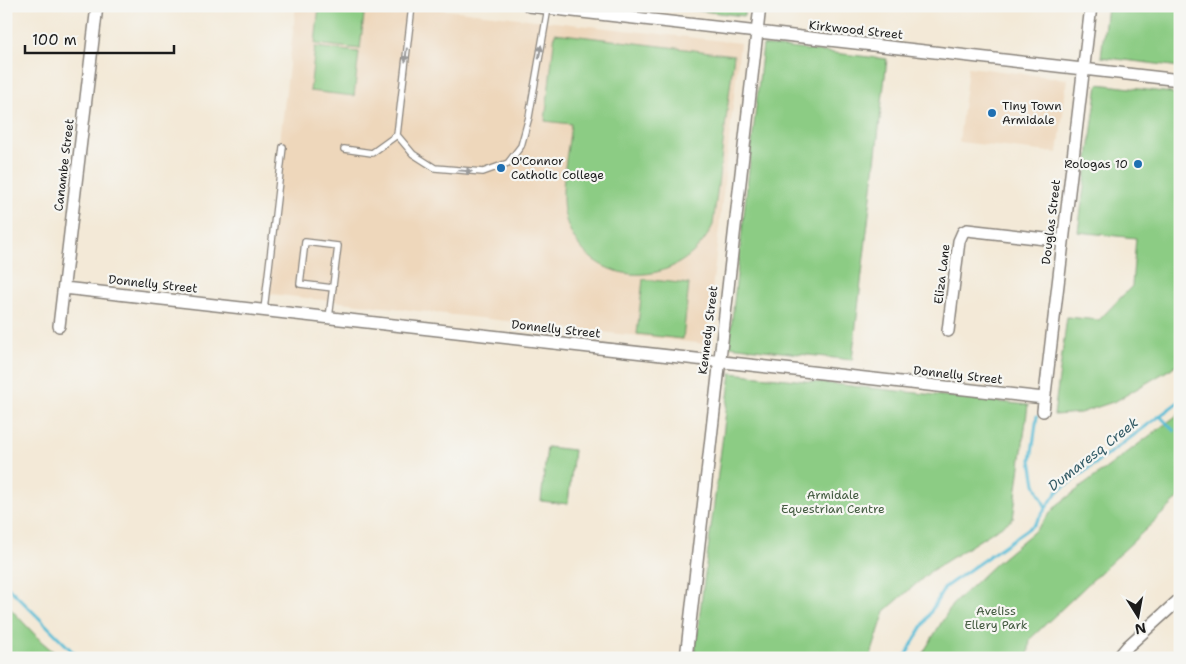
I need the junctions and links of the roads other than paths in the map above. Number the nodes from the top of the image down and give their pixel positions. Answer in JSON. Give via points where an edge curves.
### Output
{"nodes":[{"id":1,"x":97,"y":6,"type":"edge"},
{"id":2,"x":412,"y":6,"type":"edge"},
{"id":3,"x":529,"y":6,"type":"edge"},
{"id":4,"x":760,"y":6,"type":"edge"},
{"id":5,"x":1091,"y":6,"type":"edge"},
{"id":6,"x":548,"y":8,"type":"junction"},
{"id":7,"x":757,"y":32,"type":"junction"},
{"id":8,"x":1084,"y":69,"type":"junction"},
{"id":9,"x":1180,"y":80,"type":"edge"},
{"id":10,"x":397,"y":135,"type":"junction"},
{"id":11,"x":283,"y":147,"type":"dead end"},
{"id":12,"x":344,"y":149,"type":"dead end"},
{"id":13,"x":1063,"y":242,"type":"junction"},
{"id":14,"x":64,"y":288,"type":"junction"},
{"id":15,"x":333,"y":288,"type":"junction"},
{"id":16,"x":264,"y":310,"type":"junction"},
{"id":17,"x":329,"y":318,"type":"junction"},
{"id":18,"x":59,"y":326,"type":"dead end"},
{"id":19,"x":948,"y":331,"type":"dead end"},
{"id":20,"x":718,"y":362,"type":"junction"},
{"id":21,"x":1044,"y":398,"type":"junction"},
{"id":22,"x":1043,"y":411,"type":"dead end"},
{"id":23,"x":1180,"y":599,"type":"edge"},
{"id":24,"x":686,"y":658,"type":"edge"},
{"id":25,"x":1118,"y":658,"type":"edge"}],
"edges":[{"from":1,"to":14,"type":"street","name":"Canambe Street"},
{"from":2,"to":10,"type":"lane","one_way":true},
{"from":3,"to":6,"type":"street","name":"Kirkwood Street"},
{"from":4,"to":7,"type":"street","name":"Kennedy Street"},
{"from":5,"to":8,"type":"street","name":"Douglas Street"},
{"from":6,"to":7,"type":"street","name":"Kirkwood Street"},
{"from":10,"to":6,"type":"lane","one_way":true,"via":[[413,154],[435,168],[483,172],[508,163],[521,146],[529,117]]},
{"from":7,"to":8,"type":"street","name":"Kirkwood Street"},
{"from":7,"to":20,"type":"street","name":"Kennedy Street"},
{"from":8,"to":9,"type":"street","name":"Kirkwood Street"},
{"from":8,"to":13,"type":"street","name":"Douglas Street"},
{"from":10,"to":12,"type":"lane","via":[[372,153]]},
{"from":11,"to":16,"type":"lane"},
{"from":13,"to":19,"type":"street","name":"Eliza Lane","via":[[963,232]]},
{"from":13,"to":21,"type":"street","name":"Douglas Street"},
{"from":14,"to":16,"type":"street","name":"Donnelly Street"},
{"from":14,"to":18,"type":"street","name":"Canambe Street"},
{"from":15,"to":15,"type":"lane","via":[[300,284],[305,242],[338,246]]},
{"from":15,"to":17,"type":"lane"},
{"from":16,"to":17,"type":"street","name":"Donnelly Street"},
{"from":17,"to":20,"type":"street","name":"Donnelly Street"},
{"from":20,"to":21,"type":"street","name":"Donnelly Street"},
{"from":20,"to":24,"type":"street","name":"Kennedy Street"},
{"from":21,"to":22,"type":"street","name":"Douglas Street"},
{"from":23,"to":25,"type":"street"}]}
